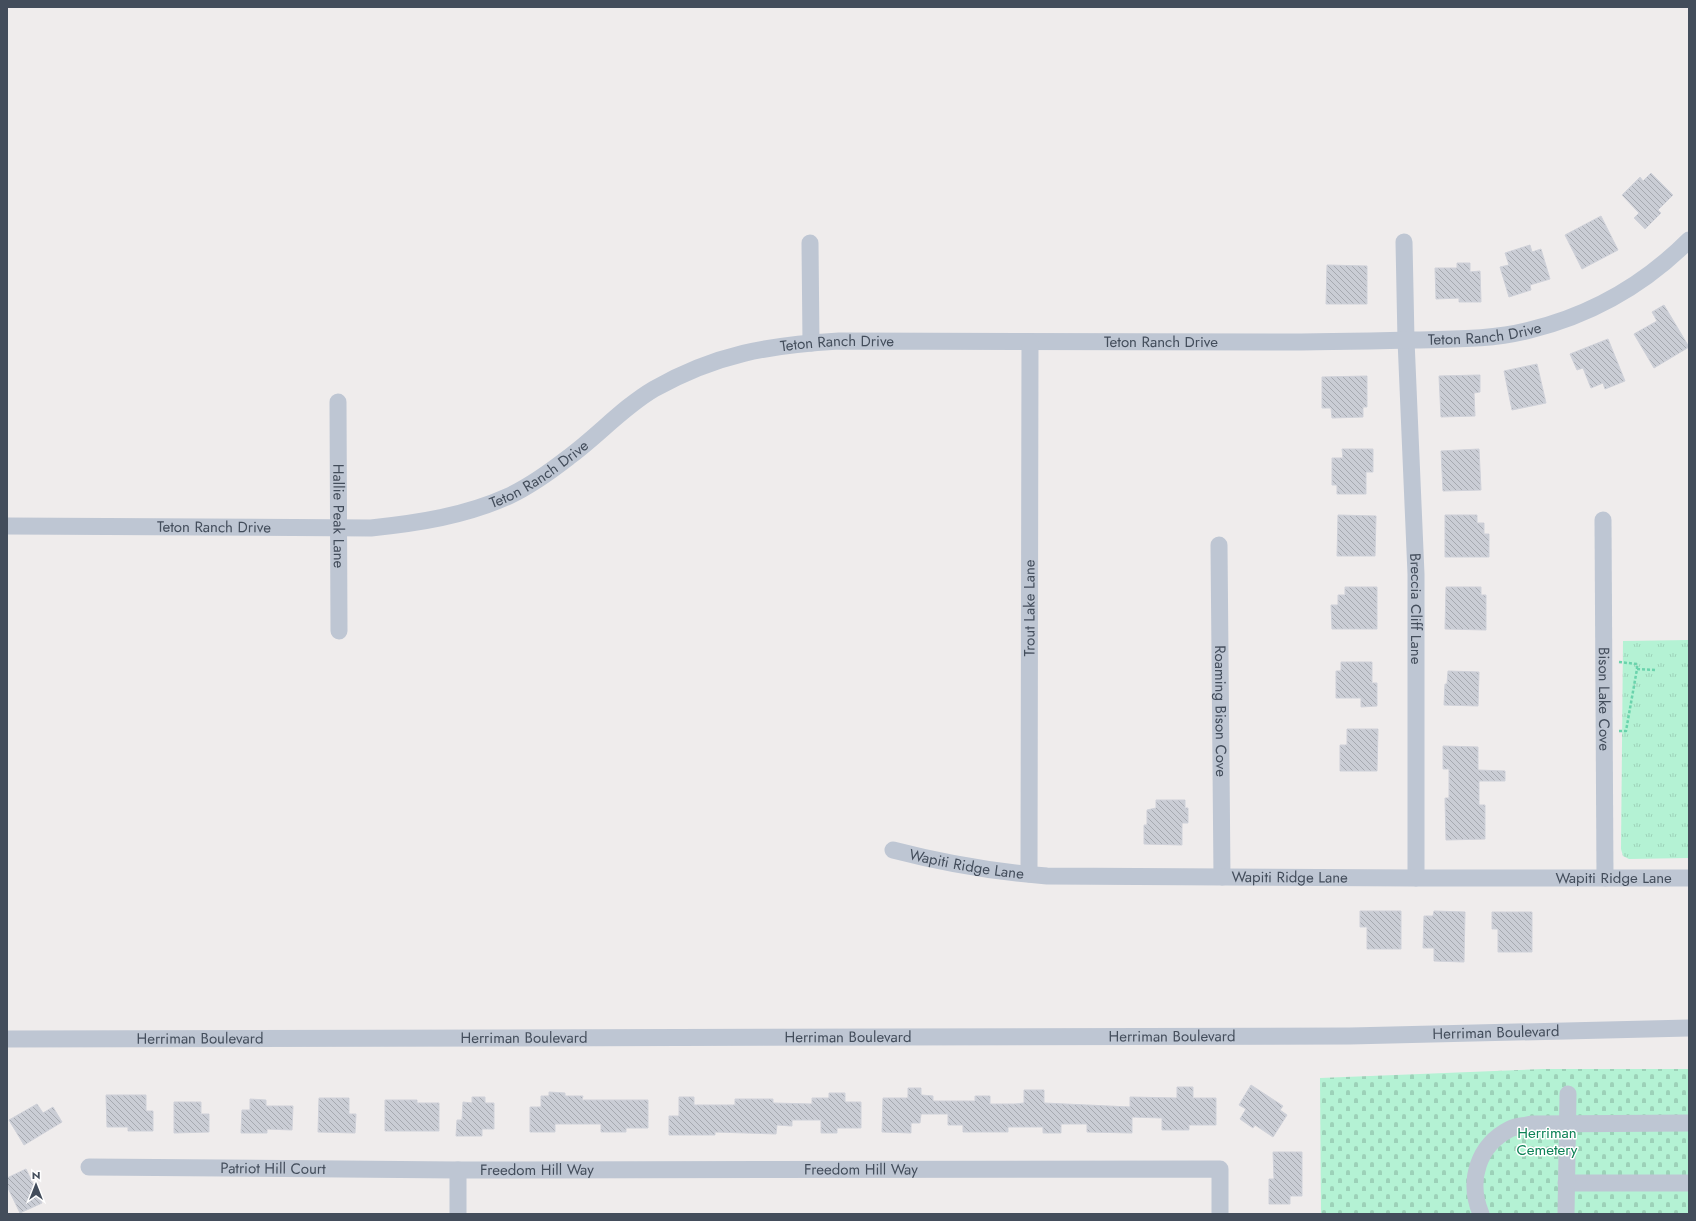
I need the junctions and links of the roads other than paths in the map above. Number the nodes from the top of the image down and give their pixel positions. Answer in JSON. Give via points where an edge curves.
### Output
{"nodes":[{"id":1,"x":1689,"y":240,"type":"edge"},
{"id":2,"x":1404,"y":242,"type":"dead end"},
{"id":3,"x":810,"y":243,"type":"dead end"},
{"id":4,"x":1406,"y":340,"type":"junction"},
{"id":5,"x":1030,"y":342,"type":"junction"},
{"id":6,"x":811,"y":343,"type":"junction"},
{"id":7,"x":338,"y":402,"type":"dead end"},
{"id":8,"x":1603,"y":520,"type":"dead end"},
{"id":9,"x":7,"y":526,"type":"edge"},
{"id":10,"x":338,"y":527,"type":"junction"},
{"id":11,"x":1219,"y":545,"type":"dead end"},
{"id":12,"x":339,"y":631,"type":"dead end"},
{"id":13,"x":893,"y":850,"type":"dead end"},
{"id":14,"x":1030,"y":874,"type":"junction"},
{"id":15,"x":1222,"y":877,"type":"junction"},
{"id":16,"x":1416,"y":878,"type":"junction"},
{"id":17,"x":1605,"y":878,"type":"junction"},
{"id":18,"x":1689,"y":878,"type":"edge"},
{"id":19,"x":1689,"y":1028,"type":"edge"},
{"id":20,"x":7,"y":1039,"type":"edge"},
{"id":21,"x":1568,"y":1094,"type":"dead end"},
{"id":22,"x":1689,"y":1123,"type":"edge"},
{"id":23,"x":1567,"y":1124,"type":"junction"},
{"id":24,"x":89,"y":1167,"type":"dead end"},
{"id":25,"x":458,"y":1170,"type":"junction"},
{"id":26,"x":1566,"y":1183,"type":"junction"},
{"id":27,"x":1689,"y":1183,"type":"edge"},
{"id":28,"x":458,"y":1214,"type":"edge"},
{"id":29,"x":1220,"y":1214,"type":"edge"},
{"id":30,"x":1481,"y":1214,"type":"edge"},
{"id":31,"x":1566,"y":1214,"type":"edge"}],
"edges":[{"from":1,"to":4,"type":"street","name":"Teton Ranch Drive","via":[[1658,268],[1622,293],[1555,324],[1488,338]]},
{"from":2,"to":4,"type":"street","name":"Breccia Cliff Lane"},
{"from":3,"to":6,"type":"street"},
{"from":4,"to":5,"type":"street","name":"Teton Ranch Drive"},
{"from":4,"to":16,"type":"street","name":"Breccia Cliff Lane","via":[[1416,566]]},
{"from":5,"to":6,"type":"street","name":"Teton Ranch Drive"},
{"from":5,"to":14,"type":"street","name":"Trout Lake Lane"},
{"from":6,"to":10,"type":"street","name":"Teton Ranch Drive","via":[[747,352],[715,361],[666,383],[622,411],[543,476],[509,496],[479,508],[418,523],[371,528]]},
{"from":7,"to":10,"type":"street","name":"Hallie Peak Lane"},
{"from":8,"to":17,"type":"street","name":"Bison Lake Cove"},
{"from":9,"to":10,"type":"street","name":"Teton Ranch Drive"},
{"from":10,"to":12,"type":"street","name":"Hallie Peak Lane"},
{"from":11,"to":15,"type":"street","name":"Roaming Bison Cove"},
{"from":13,"to":14,"type":"street","name":"Wapiti Ridge Lane","via":[[943,862]]},
{"from":14,"to":15,"type":"street","name":"Wapiti Ridge Lane"},
{"from":15,"to":16,"type":"street","name":"Wapiti Ridge Lane"},
{"from":16,"to":17,"type":"street","name":"Wapiti Ridge Lane"},
{"from":17,"to":18,"type":"street","name":"Wapiti Ridge Lane"},
{"from":19,"to":20,"type":"street","name":"Herriman Boulevard","via":[[1350,1036]]},
{"from":21,"to":23,"type":"street"},
{"from":22,"to":23,"type":"street"},
{"from":23,"to":26,"type":"street"},
{"from":23,"to":30,"type":"street","via":[[1532,1124],[1511,1129],[1490,1143],[1479,1161],[1474,1183],[1476,1202]]},
{"from":24,"to":25,"type":"street","name":"Patriot Hill Court"},
{"from":25,"to":28,"type":"street"},
{"from":25,"to":29,"type":"street","name":"Freedom Hill Way","via":[[1220,1170]]},
{"from":26,"to":27,"type":"street"},
{"from":26,"to":31,"type":"street"}]}
